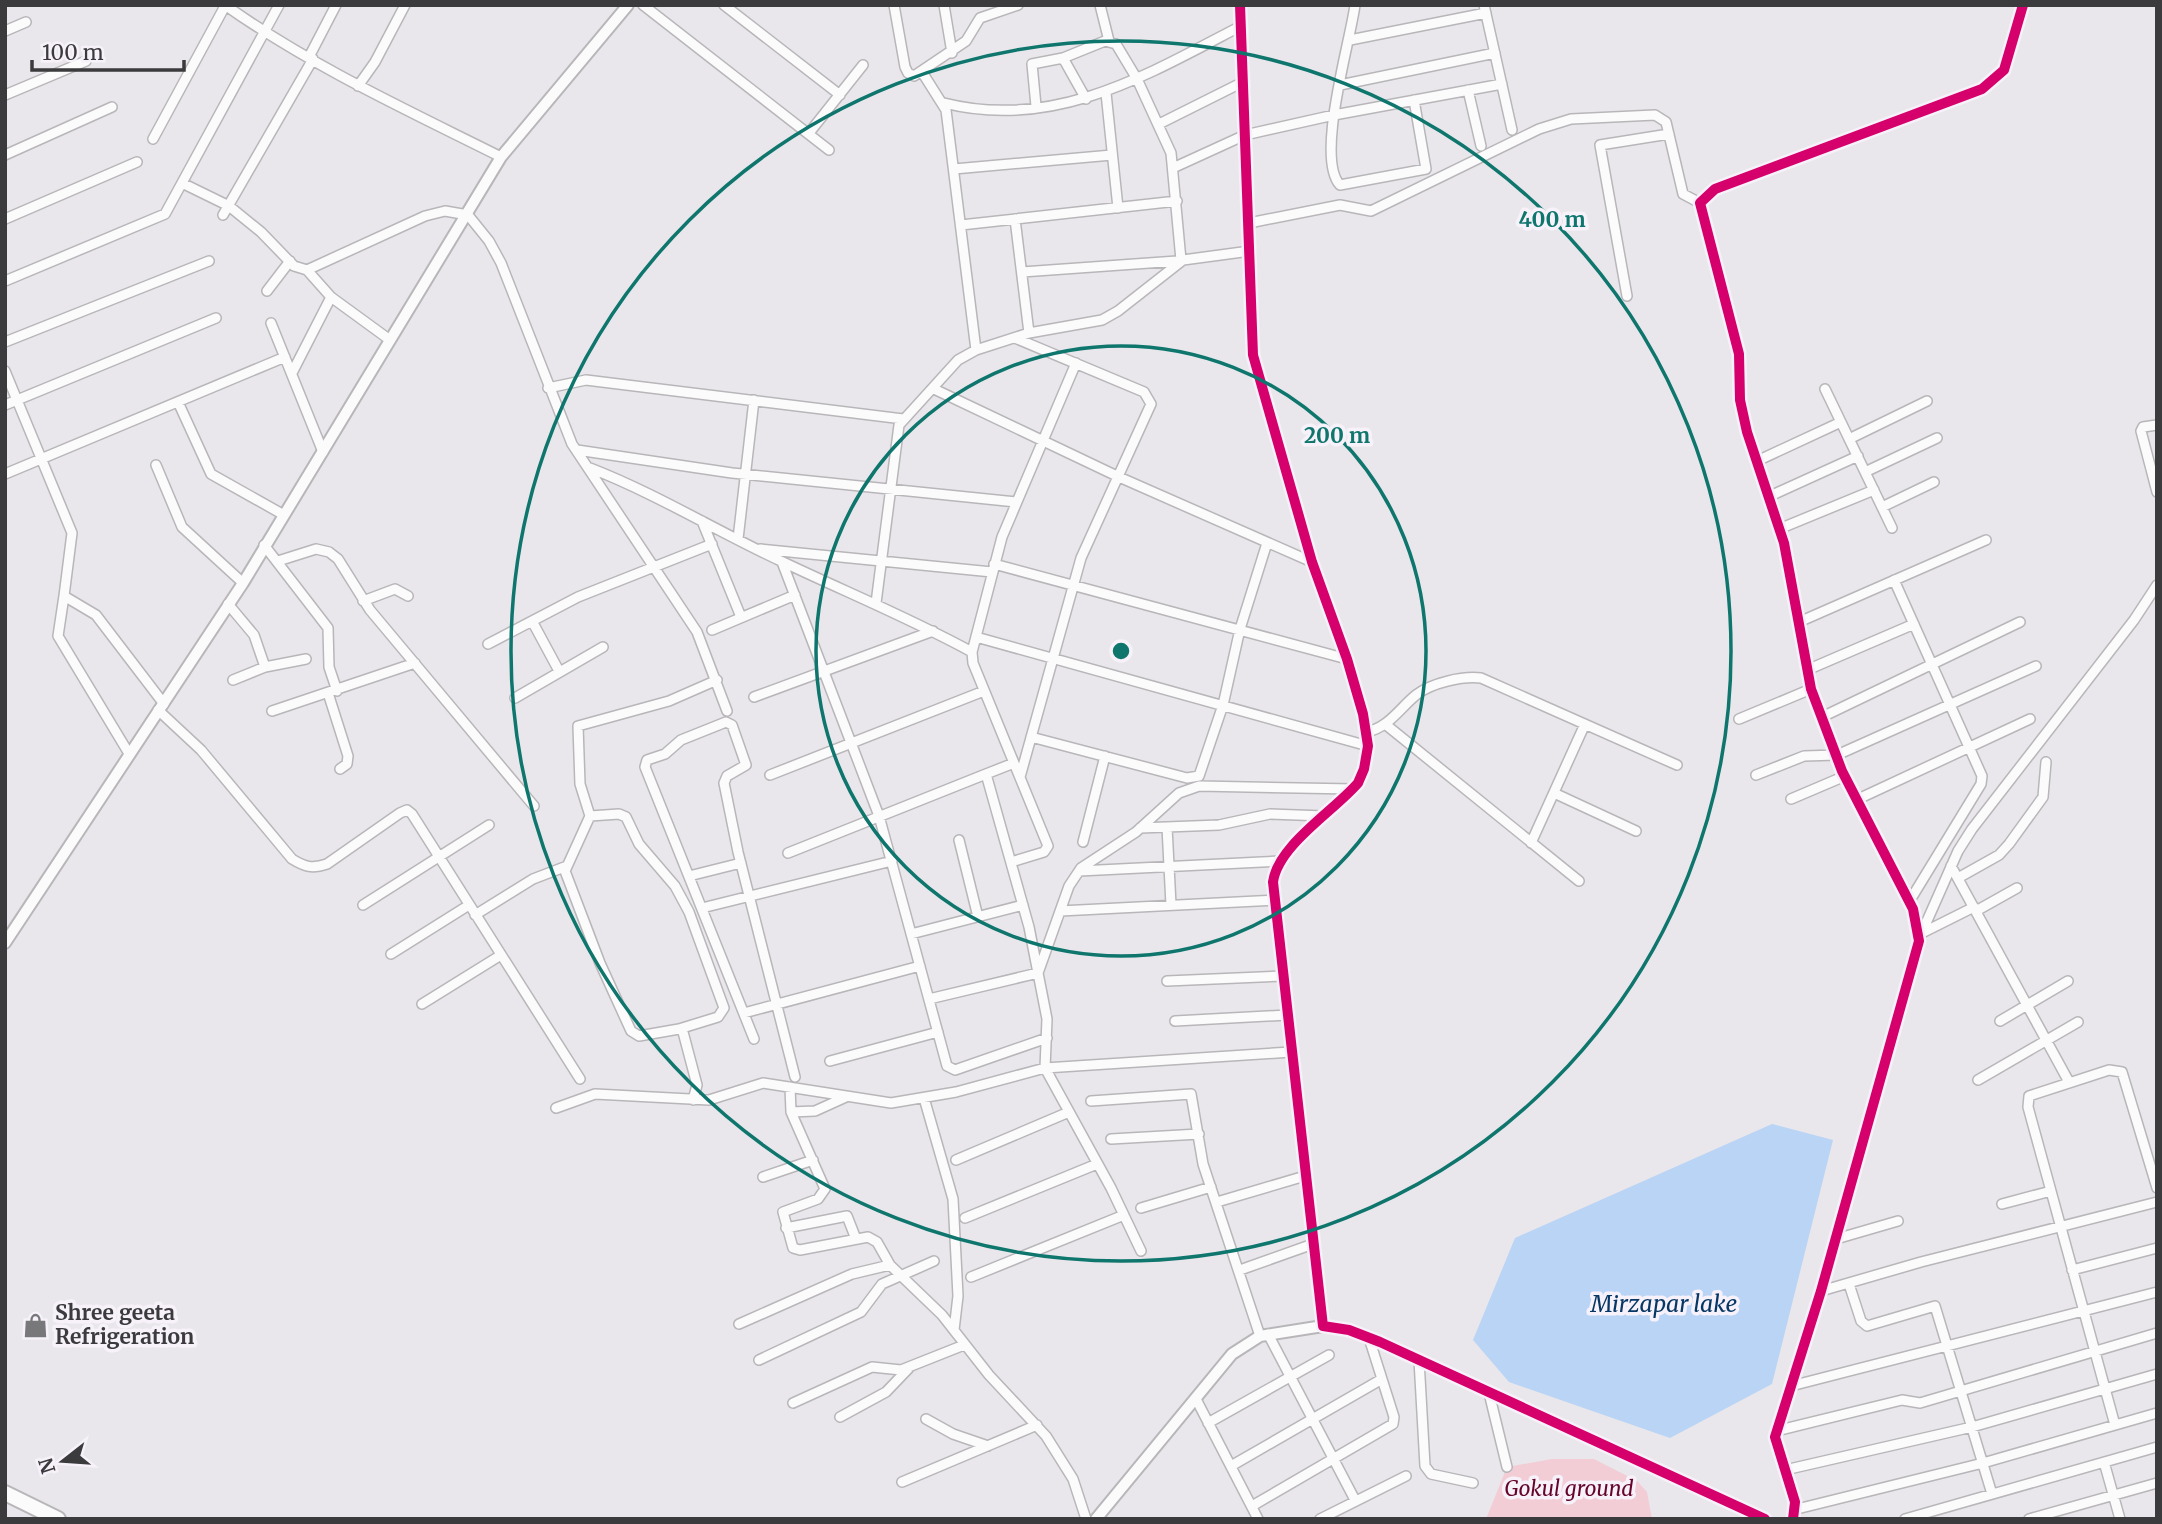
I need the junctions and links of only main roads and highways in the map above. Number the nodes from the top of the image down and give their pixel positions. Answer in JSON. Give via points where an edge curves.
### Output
{"nodes":[{"id":1,"x":5,"y":1493,"type":"edge"},
{"id":2,"x":58,"y":1519,"type":"edge"}],
"edges":[{"from":1,"to":2,"type":"main road"}]}
